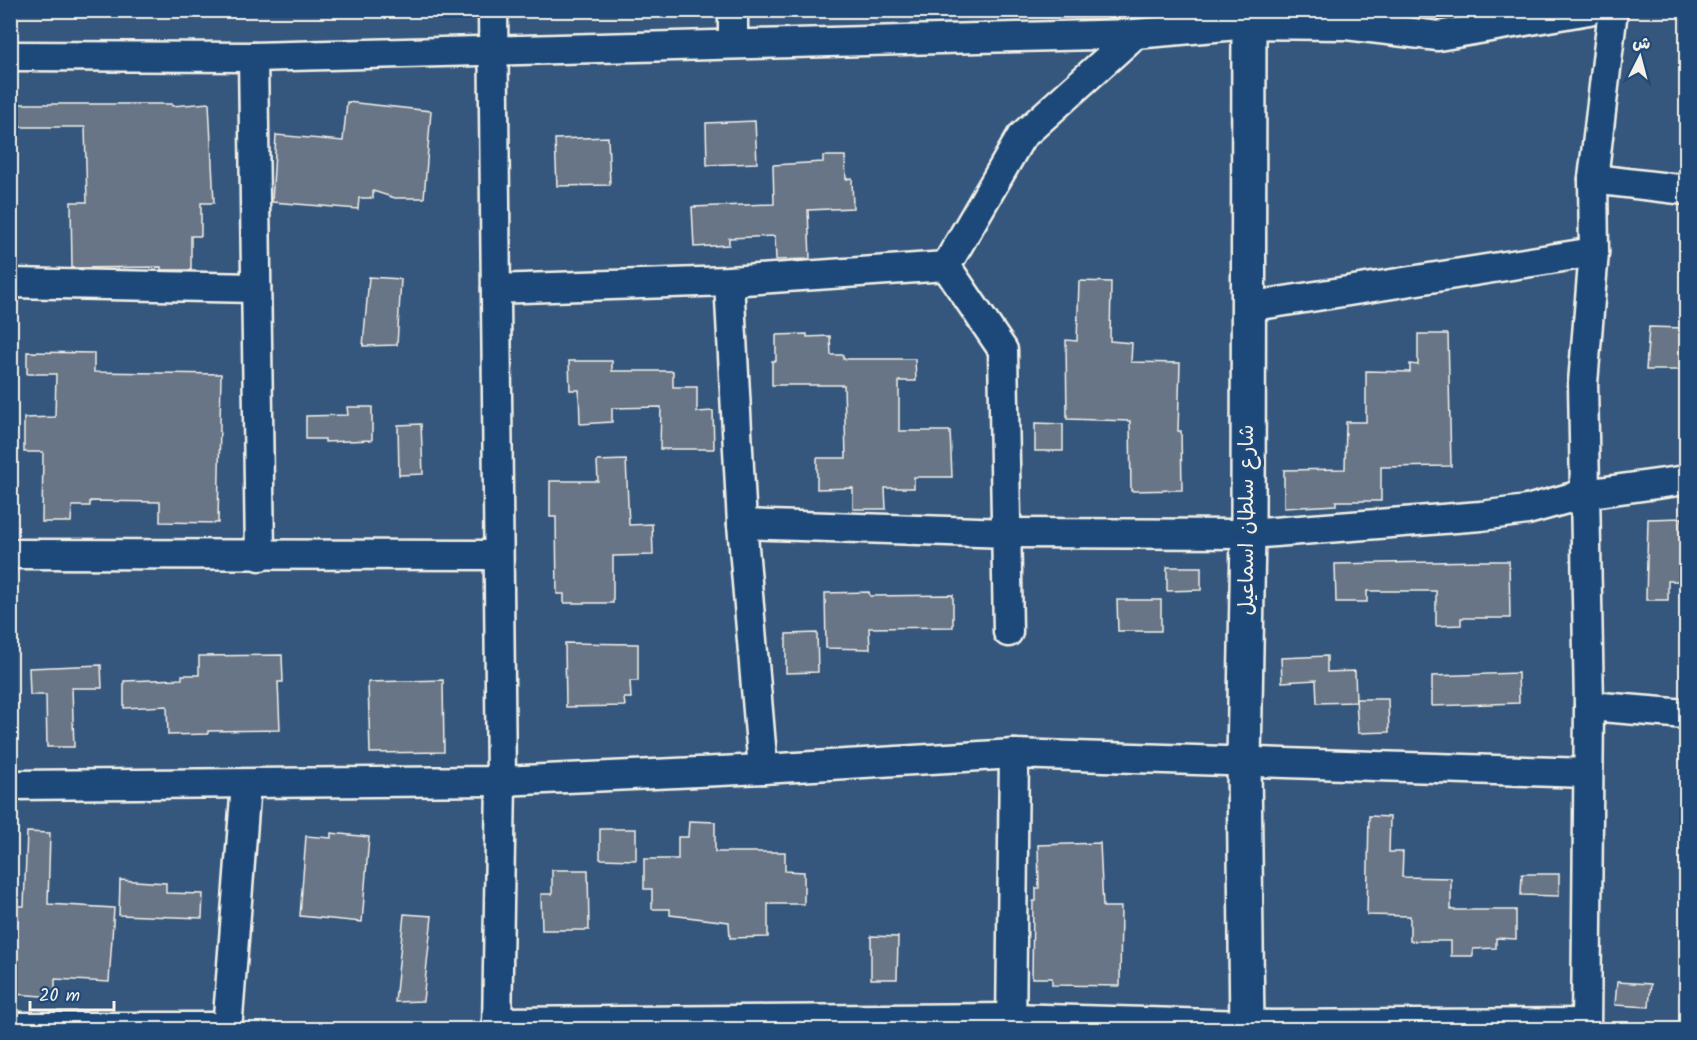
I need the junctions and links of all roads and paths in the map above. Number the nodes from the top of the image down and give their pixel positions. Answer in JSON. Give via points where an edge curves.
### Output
{"nodes":[{"id":1,"x":494,"y":10,"type":"edge"},
{"id":2,"x":733,"y":10,"type":"edge"},
{"id":3,"x":1588,"y":10,"type":"edge"},
{"id":4,"x":1613,"y":10,"type":"edge"},
{"id":5,"x":1249,"y":17,"type":"edge"},
{"id":6,"x":1134,"y":34,"type":"junction"},
{"id":7,"x":733,"y":44,"type":"junction"},
{"id":8,"x":494,"y":49,"type":"junction"},
{"id":9,"x":10,"y":56,"type":"edge"},
{"id":10,"x":253,"y":57,"type":"junction"},
{"id":11,"x":1593,"y":179,"type":"junction"},
{"id":12,"x":1686,"y":190,"type":"edge"},
{"id":13,"x":1594,"y":252,"type":"junction"},
{"id":14,"x":946,"y":266,"type":"junction"},
{"id":15,"x":729,"y":281,"type":"junction"},
{"id":16,"x":10,"y":283,"type":"edge"},
{"id":17,"x":256,"y":288,"type":"junction"},
{"id":18,"x":496,"y":289,"type":"junction"},
{"id":19,"x":1247,"y":307,"type":"junction"},
{"id":20,"x":1686,"y":480,"type":"edge"},
{"id":21,"x":1584,"y":494,"type":"junction"},
{"id":22,"x":742,"y":524,"type":"junction"},
{"id":23,"x":1008,"y":533,"type":"junction"},
{"id":24,"x":1248,"y":534,"type":"junction"},
{"id":25,"x":10,"y":554,"type":"edge"},
{"id":26,"x":496,"y":555,"type":"junction"},
{"id":27,"x":260,"y":556,"type":"junction"},
{"id":28,"x":1008,"y":632,"type":"dead end"},
{"id":29,"x":1588,"y":706,"type":"junction"},
{"id":30,"x":1686,"y":714,"type":"edge"},
{"id":31,"x":1014,"y":754,"type":"junction"},
{"id":32,"x":1244,"y":762,"type":"junction"},
{"id":33,"x":763,"y":769,"type":"junction"},
{"id":34,"x":1587,"y":773,"type":"junction"},
{"id":35,"x":501,"y":781,"type":"junction"},
{"id":36,"x":246,"y":784,"type":"junction"},
{"id":37,"x":10,"y":785,"type":"edge"},
{"id":38,"x":1011,"y":1024,"type":"edge"},
{"id":39,"x":759,"y":1025,"type":"edge"},
{"id":40,"x":497,"y":1026,"type":"edge"},
{"id":41,"x":1585,"y":1026,"type":"edge"},
{"id":42,"x":1247,"y":1027,"type":"edge"},
{"id":43,"x":10,"y":1028,"type":"edge"},
{"id":44,"x":227,"y":1028,"type":"edge"}],
"edges":[{"from":1,"to":8,"type":"street"},
{"from":2,"to":7,"type":"street"},
{"from":3,"to":5,"type":"street","via":[[1438,36]]},
{"from":4,"to":11,"type":"street"},
{"from":5,"to":6,"type":"street"},
{"from":5,"to":19,"type":"street","name":"شارع سلطان اسماعيل"},
{"from":6,"to":7,"type":"street"},
{"from":6,"to":14,"type":"street","via":[[1021,137]]},
{"from":7,"to":8,"type":"street"},
{"from":8,"to":10,"type":"street"},
{"from":8,"to":18,"type":"street"},
{"from":9,"to":10,"type":"street"},
{"from":10,"to":17,"type":"street"},
{"from":11,"to":12,"type":"street"},
{"from":11,"to":13,"type":"street"},
{"from":13,"to":19,"type":"street"},
{"from":13,"to":21,"type":"street","via":[[1583,383]]},
{"from":14,"to":15,"type":"street"},
{"from":14,"to":23,"type":"street","via":[[1003,350]]},
{"from":15,"to":18,"type":"street"},
{"from":15,"to":22,"type":"street"},
{"from":16,"to":17,"type":"street"},
{"from":17,"to":27,"type":"street"},
{"from":18,"to":26,"type":"street"},
{"from":19,"to":24,"type":"street","name":"شارع سلطان اسماعيل"},
{"from":20,"to":21,"type":"street"},
{"from":21,"to":24,"type":"street","via":[[1527,510],[1481,516]]},
{"from":21,"to":29,"type":"street"},
{"from":22,"to":23,"type":"street"},
{"from":22,"to":33,"type":"street"},
{"from":23,"to":24,"type":"street"},
{"from":23,"to":28,"type":"street"},
{"from":24,"to":32,"type":"street","name":"شارع سلطان اسماعيل"},
{"from":25,"to":27,"type":"street"},
{"from":26,"to":27,"type":"street"},
{"from":26,"to":35,"type":"street"},
{"from":29,"to":30,"type":"street"},
{"from":29,"to":34,"type":"street"},
{"from":31,"to":32,"type":"street"},
{"from":31,"to":33,"type":"street"},
{"from":31,"to":38,"type":"street"},
{"from":32,"to":34,"type":"street"},
{"from":32,"to":42,"type":"street","name":"شارع سلطان اسماعيل"},
{"from":33,"to":35,"type":"street"},
{"from":34,"to":41,"type":"street"},
{"from":35,"to":36,"type":"street"},
{"from":35,"to":40,"type":"street"},
{"from":36,"to":37,"type":"street"},
{"from":36,"to":44,"type":"street"},
{"from":38,"to":39,"type":"street"},
{"from":38,"to":42,"type":"street"},
{"from":39,"to":40,"type":"street"},
{"from":41,"to":42,"type":"street"},
{"from":43,"to":44,"type":"street"}]}
